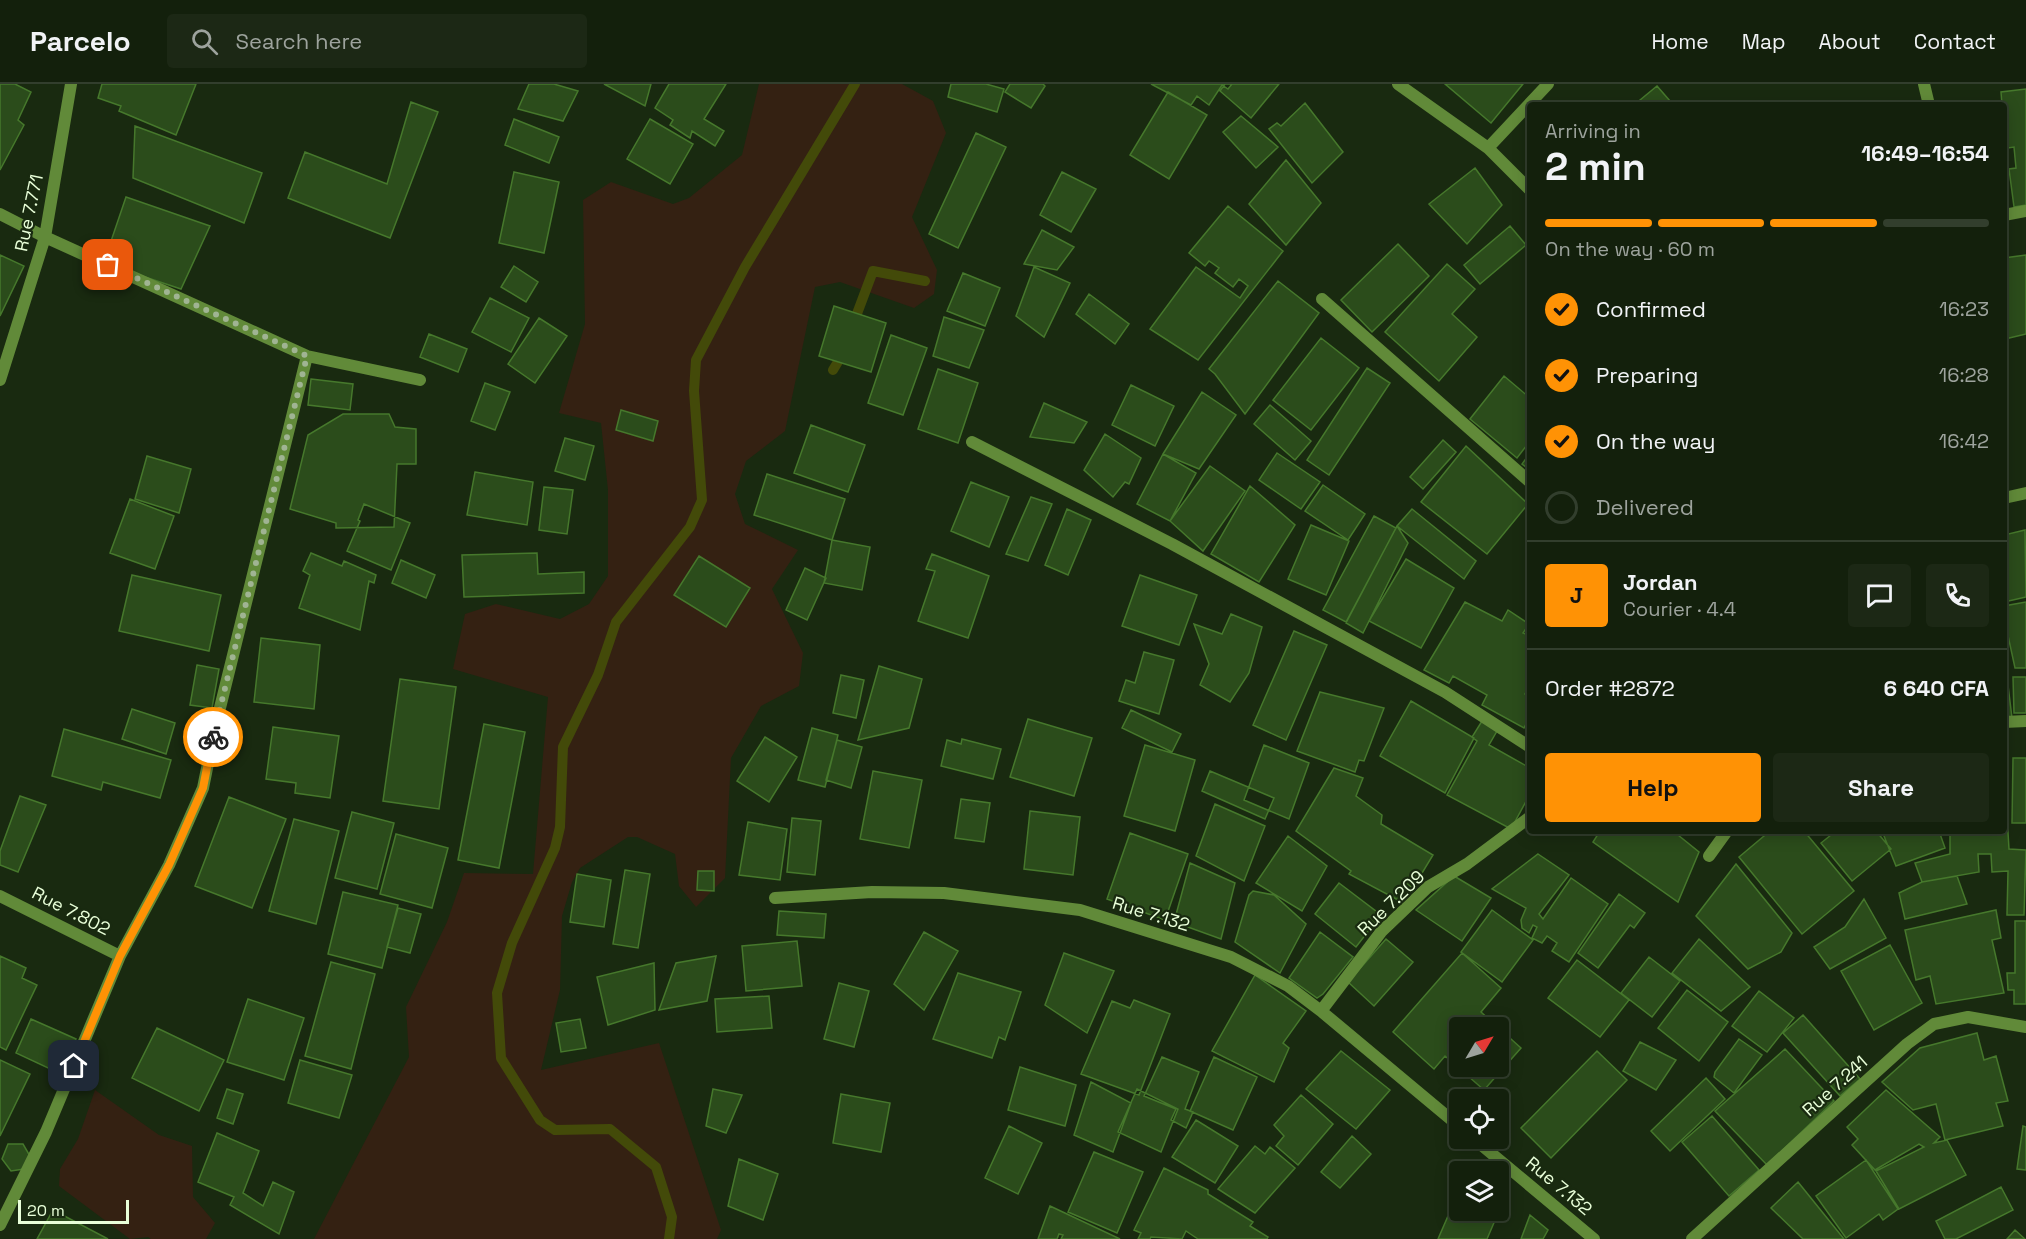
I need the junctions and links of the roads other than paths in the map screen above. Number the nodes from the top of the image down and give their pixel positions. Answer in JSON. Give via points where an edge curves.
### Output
{"nodes":[{"id":1,"x":71,"y":84,"type":"edge"},
{"id":2,"x":1398,"y":84,"type":"edge"},
{"id":3,"x":1548,"y":84,"type":"edge"},
{"id":4,"x":1924,"y":84,"type":"edge"},
{"id":5,"x":1531,"y":102,"type":"edge"},
{"id":6,"x":1928,"y":102,"type":"edge"},
{"id":7,"x":1527,"y":106,"type":"edge"},
{"id":8,"x":1488,"y":148,"type":"junction"},
{"id":9,"x":1527,"y":187,"type":"edge"},
{"id":10,"x":2026,"y":211,"type":"edge"},
{"id":11,"x":0,"y":214,"type":"edge"},
{"id":12,"x":2007,"y":214,"type":"edge"},
{"id":13,"x":45,"y":237,"type":"junction"},
{"id":14,"x":1322,"y":299,"type":"dead end"},
{"id":15,"x":307,"y":356,"type":"junction"},
{"id":16,"x":0,"y":380,"type":"edge"},
{"id":17,"x":420,"y":380,"type":"dead end"},
{"id":18,"x":972,"y":442,"type":"dead end"},
{"id":19,"x":1527,"y":479,"type":"edge"},
{"id":20,"x":2026,"y":493,"type":"edge"},
{"id":21,"x":2007,"y":497,"type":"edge"},
{"id":22,"x":2026,"y":721,"type":"edge"},
{"id":23,"x":2007,"y":722,"type":"edge"},
{"id":24,"x":1527,"y":745,"type":"edge"},
{"id":25,"x":1527,"y":819,"type":"edge"},
{"id":26,"x":1725,"y":834,"type":"edge"},
{"id":27,"x":1709,"y":856,"type":"dead end"},
{"id":28,"x":0,"y":896,"type":"edge"},
{"id":29,"x":776,"y":898,"type":"dead end"},
{"id":30,"x":120,"y":956,"type":"junction"},
{"id":31,"x":1321,"y":1011,"type":"junction"},
{"id":32,"x":2026,"y":1027,"type":"edge"},
{"id":33,"x":1449,"y":1118,"type":"edge"},
{"id":34,"x":1486,"y":1149,"type":"edge"},
{"id":35,"x":0,"y":1225,"type":"edge"},
{"id":36,"x":1593,"y":1239,"type":"edge"},
{"id":37,"x":1692,"y":1239,"type":"edge"}],
"edges":[{"from":1,"to":13,"type":"street","name":"Rue 7.771"},
{"from":2,"to":8,"type":"street"},
{"from":3,"to":5,"type":"street"},
{"from":4,"to":6,"type":"street"},
{"from":7,"to":8,"type":"street"},
{"from":8,"to":9,"type":"street"},
{"from":10,"to":12,"type":"street"},
{"from":11,"to":13,"type":"street"},
{"from":13,"to":15,"type":"street"},
{"from":13,"to":16,"type":"street","name":"Rue 7.771"},
{"from":14,"to":19,"type":"street"},
{"from":15,"to":17,"type":"street"},
{"from":15,"to":30,"type":"street","via":[[203,788],[169,865]]},
{"from":18,"to":24,"type":"street","via":[[1364,648]]},
{"from":20,"to":21,"type":"street"},
{"from":22,"to":23,"type":"street"},
{"from":25,"to":31,"type":"street","name":"Rue 7.209","via":[[1467,864],[1428,887],[1382,932]]},
{"from":26,"to":27,"type":"street"},
{"from":28,"to":30,"type":"street","name":"Rue 7.802"},
{"from":29,"to":31,"type":"street","name":"Rue 7.132","via":[[872,892],[944,893],[1080,910],[1231,957],[1288,986]]},
{"from":30,"to":35,"type":"street","name":"Rue 7.802","via":[[46,1132]]},
{"from":31,"to":33,"type":"street","name":"Rue 7.132"},
{"from":32,"to":37,"type":"street","name":"Rue 7.241","via":[[1968,1017],[1934,1024]]},
{"from":34,"to":36,"type":"street","name":"Rue 7.132"}]}
